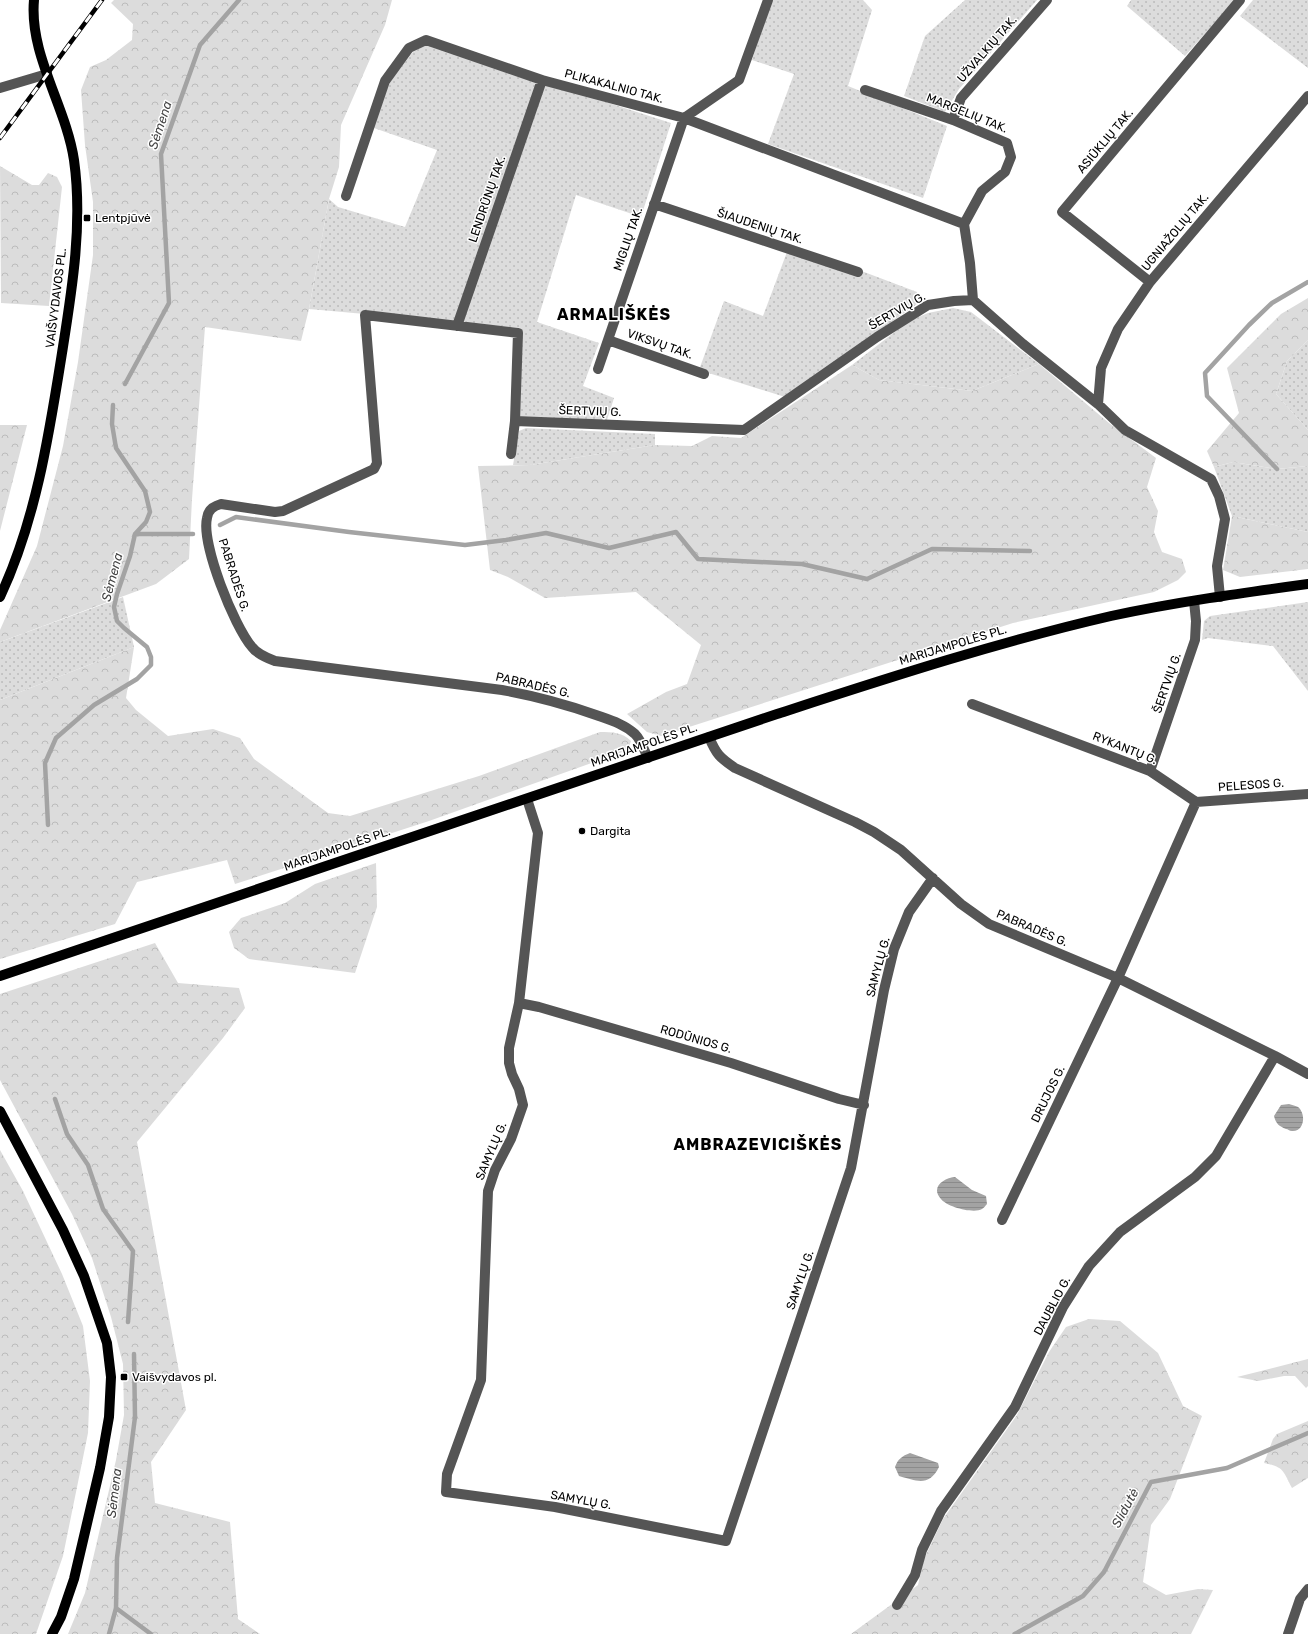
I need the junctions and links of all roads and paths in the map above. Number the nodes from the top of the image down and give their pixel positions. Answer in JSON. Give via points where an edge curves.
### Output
{"nodes":[{"id":1,"x":34,"y":0,"type":"edge"},
{"id":2,"x":768,"y":0,"type":"edge"},
{"id":3,"x":1047,"y":0,"type":"edge"},
{"id":4,"x":1240,"y":0,"type":"edge"},
{"id":5,"x":47,"y":74,"type":"junction"},
{"id":6,"x":542,"y":80,"type":"junction"},
{"id":7,"x":0,"y":88,"type":"edge"},
{"id":8,"x":865,"y":90,"type":"dead end"},
{"id":9,"x":1308,"y":96,"type":"edge"},
{"id":10,"x":684,"y":118,"type":"junction"},
{"id":11,"x":953,"y":120,"type":"junction"},
{"id":12,"x":346,"y":196,"type":"dead end"},
{"id":13,"x":654,"y":204,"type":"junction"},
{"id":14,"x":964,"y":224,"type":"junction"},
{"id":15,"x":858,"y":272,"type":"dead end"},
{"id":16,"x":1150,"y":282,"type":"junction"},
{"id":17,"x":973,"y":300,"type":"junction"},
{"id":18,"x":457,"y":326,"type":"junction"},
{"id":19,"x":608,"y":340,"type":"junction"},
{"id":20,"x":598,"y":369,"type":"dead end"},
{"id":21,"x":704,"y":374,"type":"dead end"},
{"id":22,"x":1098,"y":404,"type":"junction"},
{"id":23,"x":515,"y":421,"type":"junction"},
{"id":24,"x":511,"y":454,"type":"dead end"},
{"id":25,"x":1308,"y":584,"type":"edge"},
{"id":26,"x":0,"y":596,"type":"edge"},
{"id":27,"x":1220,"y":597,"type":"junction"},
{"id":28,"x":1194,"y":601,"type":"junction"},
{"id":29,"x":972,"y":704,"type":"dead end"},
{"id":30,"x":709,"y":737,"type":"junction"},
{"id":31,"x":648,"y":758,"type":"junction"},
{"id":32,"x":1150,"y":771,"type":"junction"},
{"id":33,"x":1308,"y":794,"type":"edge"},
{"id":34,"x":527,"y":799,"type":"junction"},
{"id":35,"x":1196,"y":802,"type":"junction"},
{"id":36,"x":933,"y":878,"type":"junction"},
{"id":37,"x":0,"y":976,"type":"edge"},
{"id":38,"x":1118,"y":978,"type":"junction"},
{"id":39,"x":519,"y":1003,"type":"junction"},
{"id":40,"x":1275,"y":1056,"type":"junction"},
{"id":41,"x":1308,"y":1074,"type":"edge"},
{"id":42,"x":864,"y":1105,"type":"junction"},
{"id":43,"x":0,"y":1111,"type":"edge"},
{"id":44,"x":1002,"y":1220,"type":"dead end"},
{"id":45,"x":1308,"y":1589,"type":"edge"},
{"id":46,"x":897,"y":1605,"type":"dead end"},
{"id":47,"x":52,"y":1634,"type":"edge"},
{"id":48,"x":1288,"y":1634,"type":"edge"}],
"edges":[{"from":1,"to":5,"type":"main road","name":"VAIŠVYDAVOS PL.","via":[[34,27]]},
{"from":2,"to":10,"type":"street","via":[[739,80]]},
{"from":3,"to":11,"type":"street","name":"UŽVALKIŲ TAK.","via":[[961,98]]},
{"from":4,"to":16,"type":"street","name":"ASIŪKLIŲ TAK.","via":[[1062,212]]},
{"from":5,"to":7,"type":"street"},
{"from":5,"to":26,"type":"main road","name":"VAIŠVYDAVOS PL.","via":[[66,125],[74,159],[78,217],[73,271],[51,422],[34,501],[19,550]]},
{"from":6,"to":10,"type":"street","name":"PLIKAKALNIO TAK."},
{"from":6,"to":12,"type":"street","name":"PLIKAKALNIO TAK.","via":[[426,40],[409,48],[385,81]]},
{"from":6,"to":18,"type":"street","name":"LENDRŪNŲ TAK."},
{"from":8,"to":11,"type":"street","name":"MARGELIŲ TAK."},
{"from":9,"to":16,"type":"street","name":"UGNIAŽOLIŲ TAK."},
{"from":10,"to":13,"type":"street","name":"MIGLIŲ TAK."},
{"from":10,"to":14,"type":"street","name":"PLIKAKALNIO TAK."},
{"from":11,"to":14,"type":"street","name":"MARGELIŲ TAK.","via":[[1007,143],[1011,157],[1005,172],[982,191]]},
{"from":13,"to":15,"type":"street","name":"ŠIAUDENIŲ TAK."},
{"from":13,"to":19,"type":"street","name":"MIGLIŲ TAK."},
{"from":14,"to":17,"type":"street"},
{"from":16,"to":22,"type":"street","name":"UGNIAŽOLIŲ TAK.","via":[[1118,329],[1101,368]]},
{"from":17,"to":22,"type":"street"},
{"from":17,"to":23,"type":"street","name":"ŠERTVIŲ G.","via":[[928,305],[877,337],[744,430]]},
{"from":18,"to":23,"type":"street","via":[[518,333]]},
{"from":18,"to":31,"type":"street","name":"PABRADĖS G.","via":[[366,315],[377,463],[374,469],[283,511],[221,504],[210,510],[206,518],[207,536],[230,609],[252,648],[262,656],[275,661],[502,690],[561,703],[621,724],[638,738]]},
{"from":19,"to":20,"type":"street","name":"MIGLIŲ TAK."},
{"from":19,"to":21,"type":"street","name":"VIKSVŲ TAK."},
{"from":22,"to":27,"type":"street","via":[[1125,430],[1211,479],[1219,496],[1224,519],[1217,566]]},
{"from":23,"to":24,"type":"street"},
{"from":25,"to":27,"type":"main road","name":"MARIJAMPOLĖS PL."},
{"from":27,"to":28,"type":"main road","name":"MARIJAMPOLĖS PL."},
{"from":28,"to":30,"type":"main road","name":"MARIJAMPOLĖS PL.","via":[[1112,616],[1029,636],[900,674]]},
{"from":28,"to":32,"type":"street","name":"ŠERTVIŲ G.","via":[[1195,640]]},
{"from":29,"to":32,"type":"street","name":"RYKANTŲ G."},
{"from":30,"to":31,"type":"main road","name":"MARIJAMPOLĖS PL."},
{"from":30,"to":36,"type":"street","name":"PABRADĖS G.","via":[[714,750],[730,764],[874,832],[901,850]]},
{"from":31,"to":34,"type":"main road","name":"MARIJAMPOLĖS PL."},
{"from":32,"to":35,"type":"street","name":"RYKANTŲ G."},
{"from":33,"to":35,"type":"street","name":"PELESOS G."},
{"from":34,"to":37,"type":"main road","name":"MARIJAMPOLĖS PL."},
{"from":34,"to":39,"type":"street","name":"SAMYLŲ G.","via":[[538,833]]},
{"from":35,"to":38,"type":"street"},
{"from":36,"to":38,"type":"street","name":"PABRADĖS G.","via":[[961,904],[989,924]]},
{"from":36,"to":42,"type":"street","name":"SAMYLŲ G.","via":[[909,912],[894,949],[884,990]]},
{"from":38,"to":40,"type":"street","name":"PABRADĖS G."},
{"from":38,"to":44,"type":"street","name":"DRUJOS G."},
{"from":39,"to":42,"type":"street","name":"RODŪNIOS G.","via":[[731,1063]]},
{"from":39,"to":42,"type":"street","name":"SAMYLŲ G.","via":[[509,1048],[509,1063],[523,1105],[488,1191],[481,1380],[447,1474],[446,1492],[555,1507],[726,1541],[851,1168]]},
{"from":40,"to":41,"type":"street","name":"PABRADĖS G."},
{"from":40,"to":46,"type":"street","name":"DAUBLIO G.","via":[[1216,1156],[1195,1177],[1120,1232],[1089,1266],[1063,1307],[1015,1407],[941,1511],[922,1550],[915,1575]]},
{"from":43,"to":47,"type":"main road","via":[[64,1230],[84,1276],[107,1343],[111,1377],[100,1468],[74,1579],[61,1617]]},
{"from":45,"to":48,"type":"street","via":[[1300,1599]]}]}
